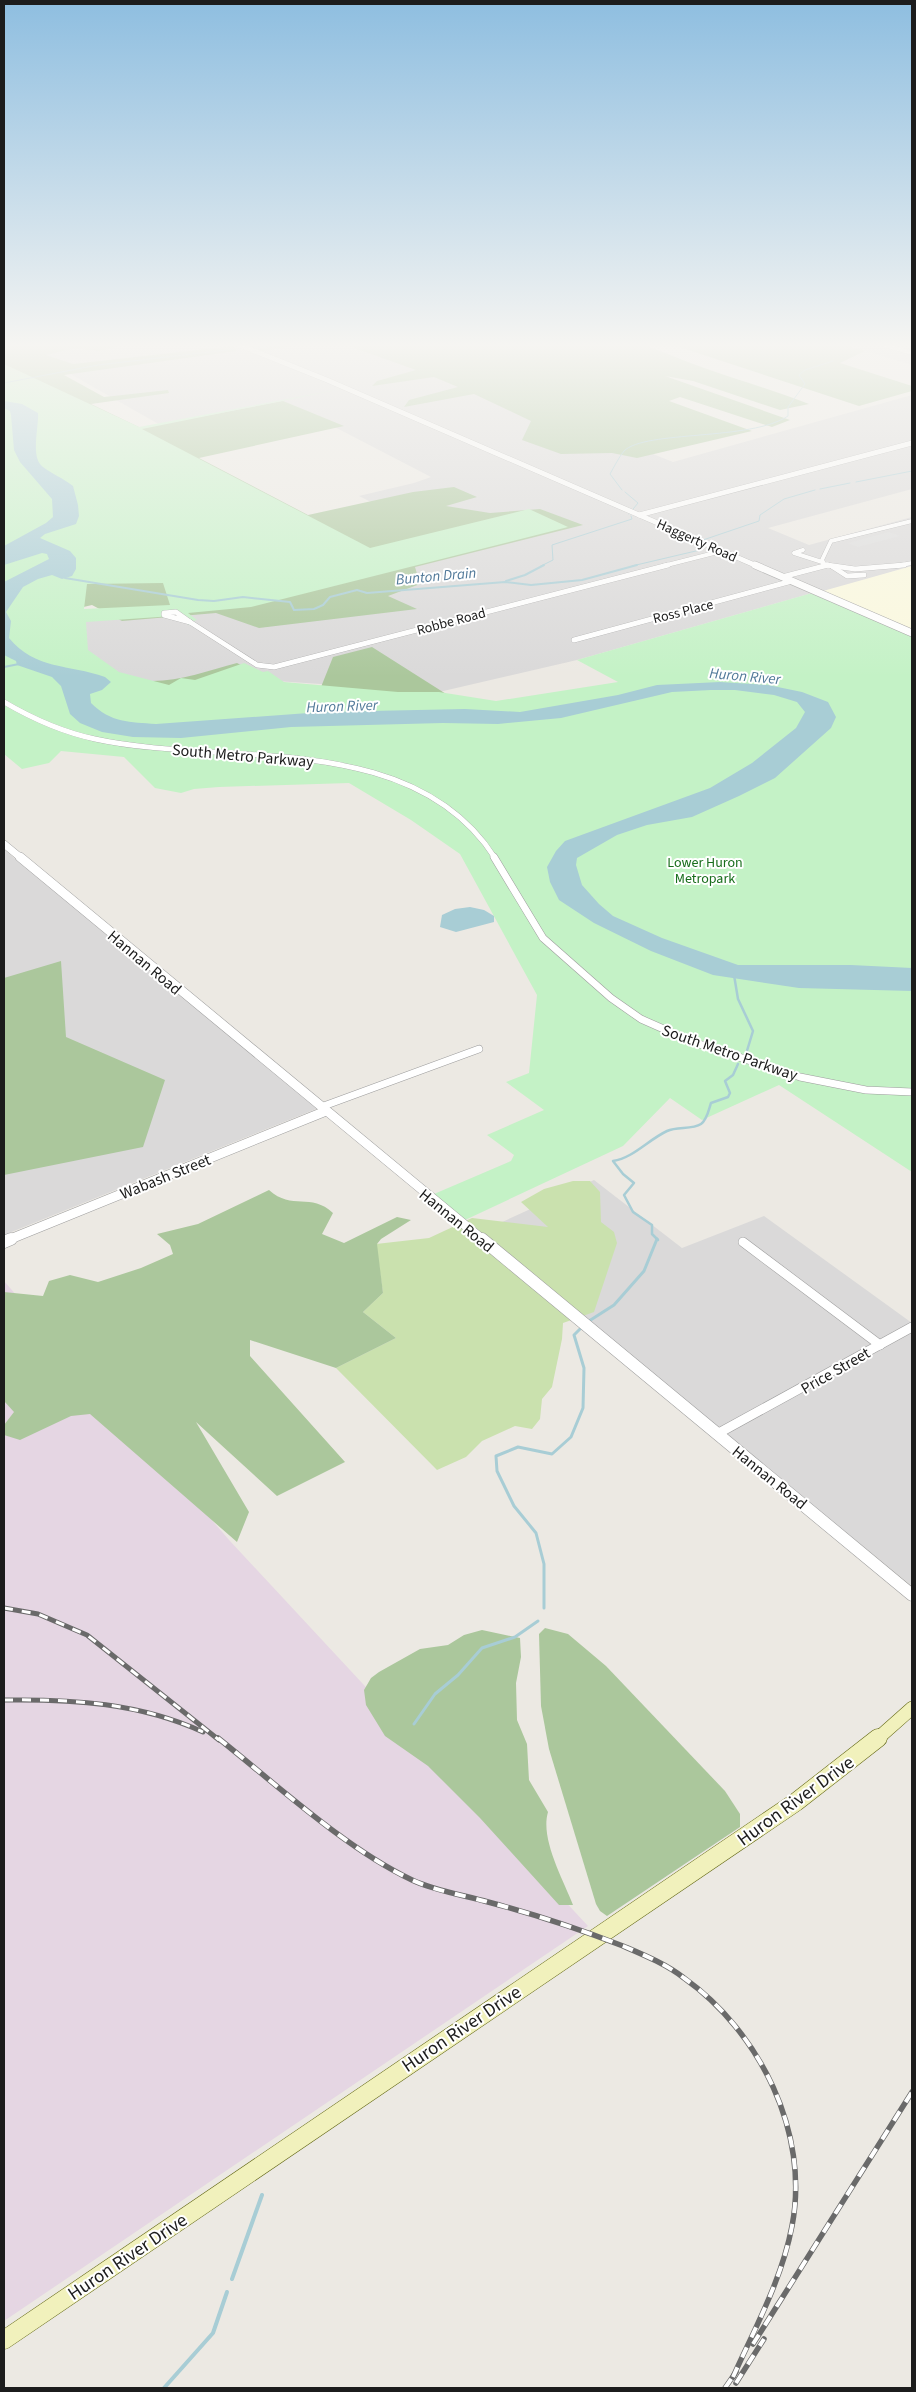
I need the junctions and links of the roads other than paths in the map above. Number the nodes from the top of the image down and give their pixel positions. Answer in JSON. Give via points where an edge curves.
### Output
{"nodes":[{"id":1,"x":498,"y":454,"type":"edge"},
{"id":2,"x":868,"y":454,"type":"edge"},
{"id":3,"x":639,"y":514,"type":"junction"},
{"id":4,"x":912,"y":522,"type":"edge"},
{"id":5,"x":803,"y":550,"type":"dead end"},
{"id":6,"x":722,"y":551,"type":"junction"},
{"id":7,"x":912,"y":563,"type":"edge"},
{"id":8,"x":827,"y":564,"type":"junction"},
{"id":9,"x":864,"y":575,"type":"dead end"},
{"id":10,"x":782,"y":577,"type":"junction"},
{"id":11,"x":792,"y":582,"type":"junction"},
{"id":12,"x":190,"y":622,"type":"junction"},
{"id":13,"x":912,"y":634,"type":"edge"},
{"id":14,"x":574,"y":640,"type":"dead end"},
{"id":15,"x":4,"y":702,"type":"edge"},
{"id":16,"x":4,"y":844,"type":"edge"},
{"id":17,"x":479,"y":1049,"type":"dead end"},
{"id":18,"x":912,"y":1092,"type":"edge"},
{"id":19,"x":323,"y":1109,"type":"junction"},
{"id":20,"x":4,"y":1242,"type":"edge"},
{"id":21,"x":743,"y":1242,"type":"dead end"},
{"id":22,"x":912,"y":1327,"type":"edge"},
{"id":23,"x":880,"y":1345,"type":"junction"},
{"id":24,"x":717,"y":1434,"type":"junction"},
{"id":25,"x":912,"y":1594,"type":"edge"},
{"id":26,"x":912,"y":1708,"type":"edge"},
{"id":27,"x":4,"y":2340,"type":"edge"}],
"edges":[{"from":1,"to":3,"type":"street","name":"Haggerty Road"},
{"from":2,"to":3,"type":"street"},
{"from":3,"to":6,"type":"street","name":"Haggerty Road"},
{"from":4,"to":8,"type":"street","via":[[831,541]]},
{"from":5,"to":8,"type":"street","via":[[794,553]]},
{"from":6,"to":10,"type":"street","name":"Haggerty Road"},
{"from":6,"to":12,"type":"street","name":"Robbe Road","via":[[274,667],[257,665]]},
{"from":7,"to":8,"type":"street","via":[[890,568]]},
{"from":8,"to":9,"type":"street","via":[[854,578]]},
{"from":8,"to":10,"type":"street"},
{"from":10,"to":11,"type":"street","name":"Haggerty Road"},
{"from":11,"to":13,"type":"street","name":"Haggerty Road"},
{"from":11,"to":14,"type":"street","name":"Ross Place"},
{"from":12,"to":12,"type":"street","name":"Robbe Road","via":[[176,612],[164,613],[164,616]]},
{"from":15,"to":18,"type":"street","name":"South Metro Parkway","via":[[47,725],[103,740],[154,748],[297,758],[358,770],[409,787],[444,806],[476,831],[542,937],[641,1019],[676,1037],[822,1083],[867,1091]]},
{"from":16,"to":19,"type":"street","name":"Hannan Road"},
{"from":17,"to":19,"type":"street","name":"Wabash Street"},
{"from":19,"to":20,"type":"street","name":"Wabash Street"},
{"from":19,"to":24,"type":"street","name":"Hannan Road"},
{"from":21,"to":23,"type":"street","name":"Price Street"},
{"from":22,"to":23,"type":"street"},
{"from":23,"to":24,"type":"street","name":"Price Street"},
{"from":24,"to":25,"type":"street","name":"Hannan Road"},
{"from":26,"to":27,"type":"main road","name":"Huron River Drive","via":[[868,1747],[796,1802]]}]}
